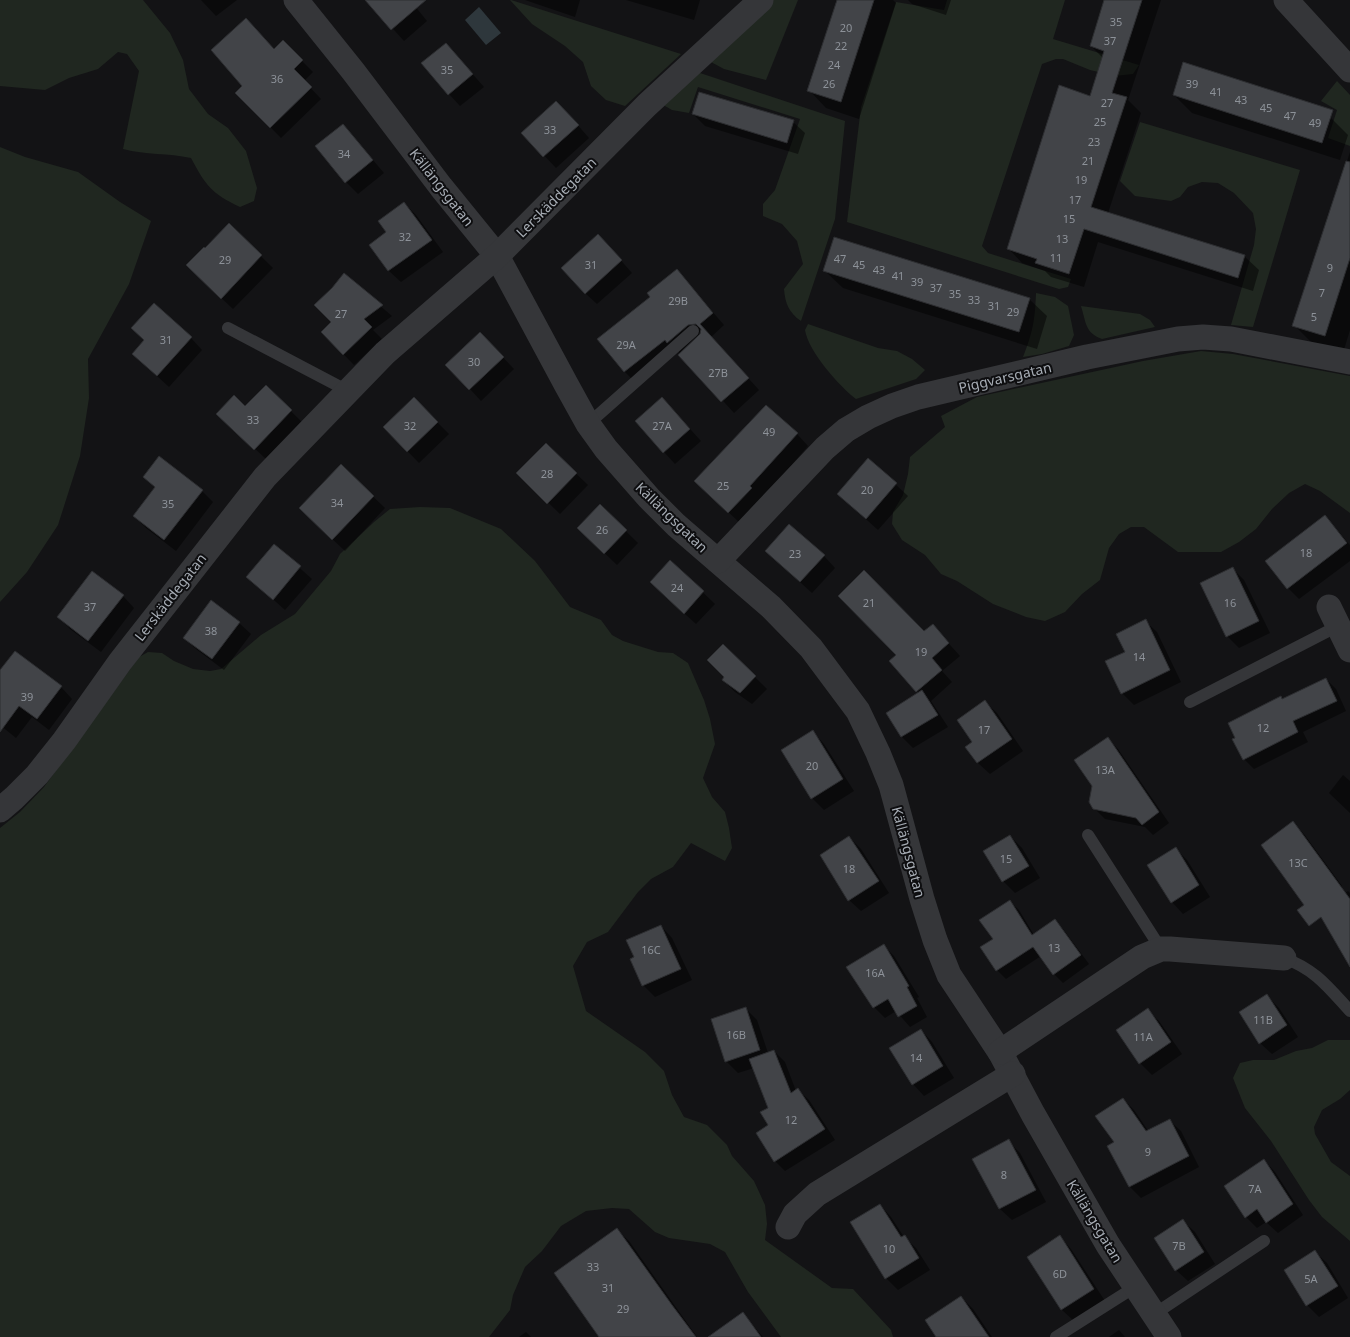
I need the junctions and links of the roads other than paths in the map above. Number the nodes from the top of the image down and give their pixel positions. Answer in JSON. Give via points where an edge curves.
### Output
{"nodes":[{"id":1,"x":296,"y":0,"type":"edge"},
{"id":2,"x":761,"y":0,"type":"edge"},
{"id":3,"x":1286,"y":0,"type":"edge"},
{"id":4,"x":1350,"y":70,"type":"edge"},
{"id":5,"x":497,"y":256,"type":"junction"},
{"id":6,"x":228,"y":328,"type":"dead end"},
{"id":7,"x":693,"y":332,"type":"dead end"},
{"id":8,"x":1350,"y":362,"type":"edge"},
{"id":9,"x":348,"y":391,"type":"junction"},
{"id":10,"x":588,"y":424,"type":"junction"},
{"id":11,"x":718,"y":561,"type":"junction"},
{"id":12,"x":1333,"y":617,"type":"joint"},
{"id":13,"x":1350,"y":650,"type":"edge"},
{"id":14,"x":1190,"y":702,"type":"dead end"},
{"id":15,"x":0,"y":810,"type":"edge"},
{"id":16,"x":1088,"y":835,"type":"dead end"},
{"id":17,"x":1161,"y":949,"type":"junction"},
{"id":18,"x":1284,"y":958,"type":"joint"},
{"id":19,"x":1350,"y":1012,"type":"edge"},
{"id":20,"x":1000,"y":1052,"type":"junction"},
{"id":21,"x":1012,"y":1074,"type":"junction"},
{"id":22,"x":788,"y":1227,"type":"dead end"},
{"id":23,"x":1264,"y":1241,"type":"dead end"},
{"id":24,"x":1135,"y":1287,"type":"junction"},
{"id":25,"x":1153,"y":1315,"type":"junction"},
{"id":26,"x":1056,"y":1337,"type":"edge"},
{"id":27,"x":1169,"y":1337,"type":"edge"}],
"edges":[{"from":1,"to":5,"type":"street","name":"Källängsgatan"},
{"from":2,"to":5,"type":"street","name":"Lerskäddegatan","via":[[647,105]]},
{"from":3,"to":4,"type":"street"},
{"from":5,"to":9,"type":"street","name":"Lerskäddegatan","via":[[407,333]]},
{"from":5,"to":10,"type":"street","name":"Källängsgatan"},
{"from":6,"to":9,"type":"lane"},
{"from":7,"to":10,"type":"lane"},
{"from":8,"to":11,"type":"street","name":"Piggvarsgatan","via":[[1231,339],[1178,338],[918,397],[868,417],[846,430]]},
{"from":9,"to":15,"type":"street","name":"Lerskäddegatan","via":[[265,477],[120,662],[37,775]]},
{"from":10,"to":11,"type":"street","name":"Källängsgatan","via":[[649,498]]},
{"from":11,"to":20,"type":"street","name":"Källängsgatan","via":[[811,648],[858,711],[892,785],[915,876],[940,954],[953,981]]},
{"from":12,"to":13,"type":"street"},
{"from":12,"to":14,"type":"lane"},
{"from":16,"to":17,"type":"lane"},
{"from":17,"to":18,"type":"street"},
{"from":17,"to":20,"type":"street","via":[[1142,957]]},
{"from":18,"to":19,"type":"lane","via":[[1312,972]]},
{"from":20,"to":21,"type":"street","name":"Källängsgatan"},
{"from":21,"to":22,"type":"street","via":[[816,1194],[795,1214]]},
{"from":21,"to":24,"type":"street","name":"Källängsgatan","via":[[1084,1205]]},
{"from":23,"to":25,"type":"lane"},
{"from":24,"to":25,"type":"street","name":"Källängsgatan"},
{"from":24,"to":26,"type":"lane"},
{"from":25,"to":27,"type":"street","name":"Källängsgatan"}]}
